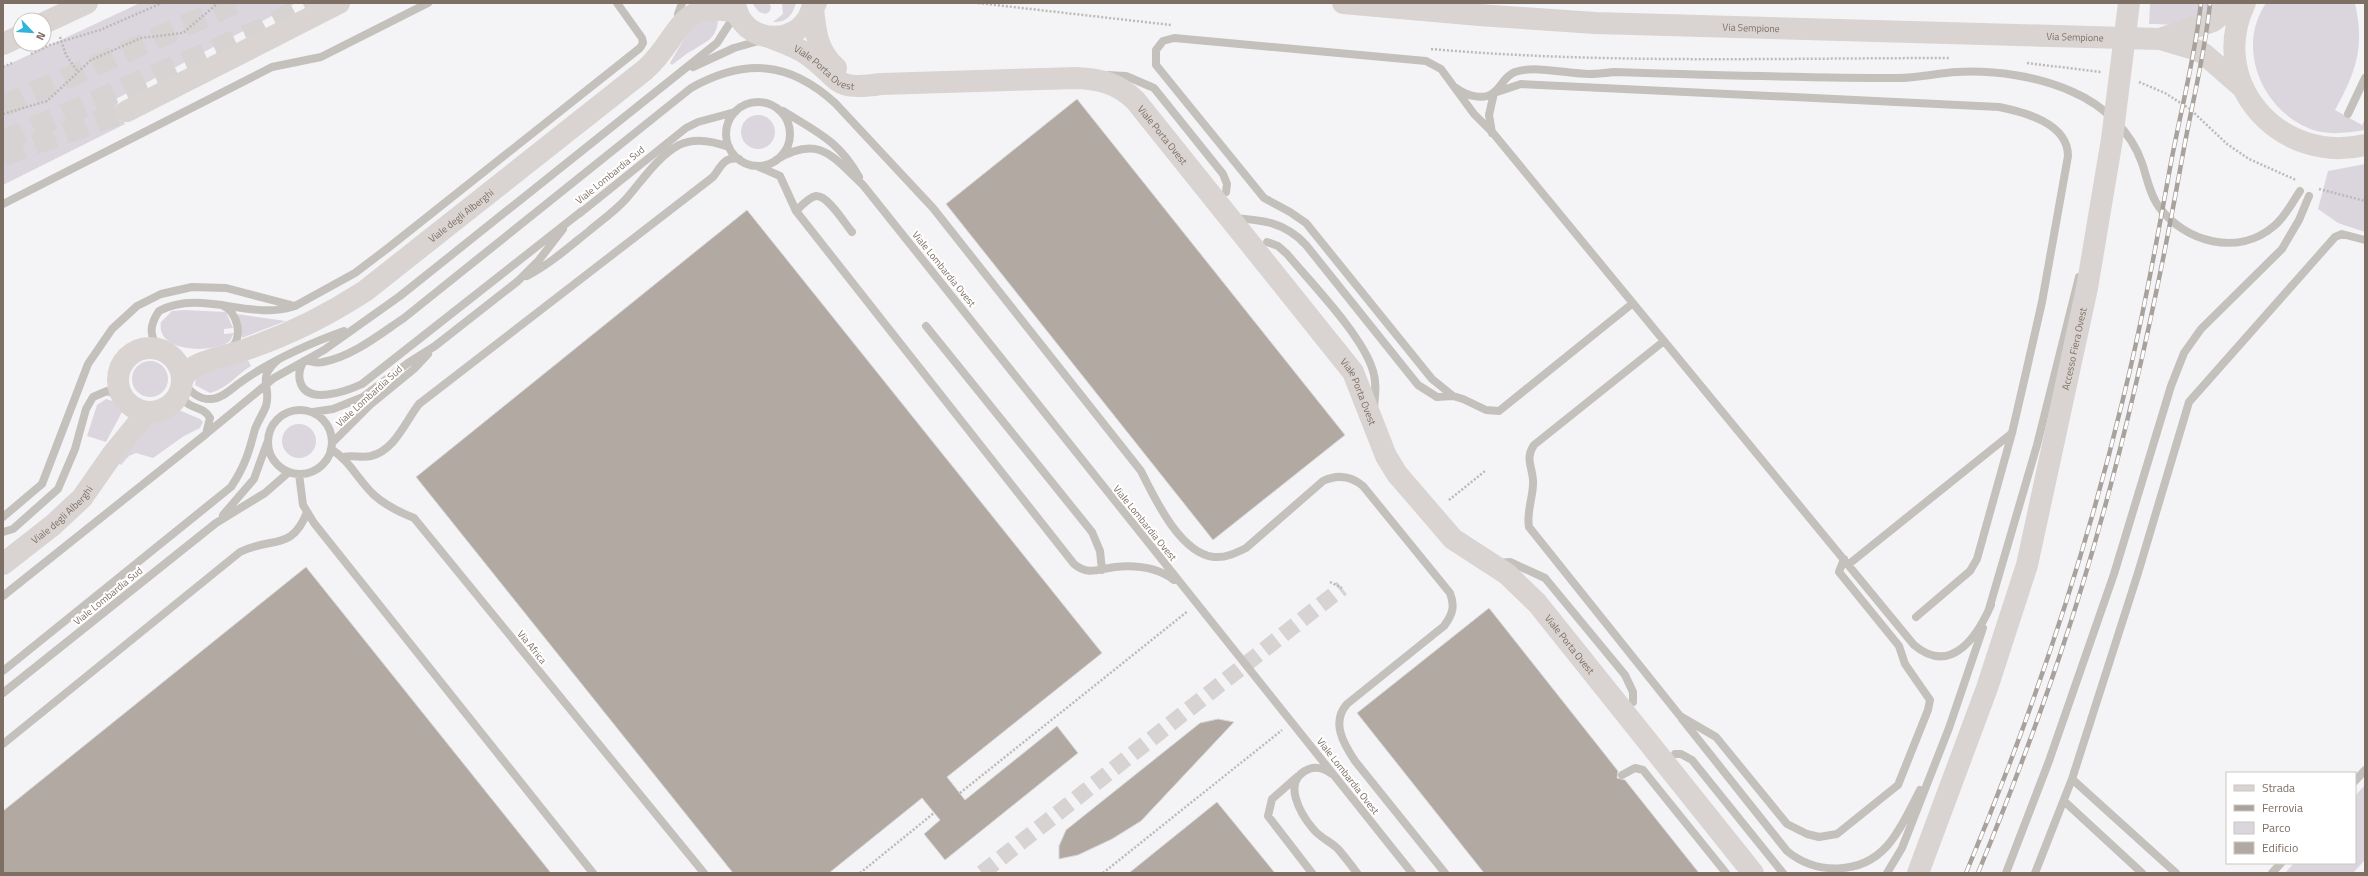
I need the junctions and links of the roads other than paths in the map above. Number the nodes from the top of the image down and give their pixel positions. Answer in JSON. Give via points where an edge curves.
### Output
{"nodes":[{"id":1,"x":87,"y":3,"type":"edge"},
{"id":2,"x":339,"y":3,"type":"edge"},
{"id":3,"x":428,"y":3,"type":"edge"},
{"id":4,"x":617,"y":3,"type":"edge"},
{"id":5,"x":1343,"y":3,"type":"edge"},
{"id":6,"x":2130,"y":3,"type":"edge"},
{"id":7,"x":2236,"y":3,"type":"edge"},
{"id":8,"x":2244,"y":3,"type":"edge"},
{"id":9,"x":814,"y":4,"type":"edge"},
{"id":10,"x":682,"y":7,"type":"edge"},
{"id":11,"x":736,"y":8,"type":"edge"},
{"id":12,"x":1480,"y":9,"type":"edge"},
{"id":13,"x":52,"y":30,"type":"edge"},
{"id":14,"x":769,"y":37,"type":"junction"},
{"id":15,"x":2160,"y":39,"type":"junction"},
{"id":16,"x":666,"y":46,"type":"junction"},
{"id":17,"x":682,"y":72,"type":"junction"},
{"id":18,"x":1076,"y":78,"type":"junction"},
{"id":19,"x":2365,"y":78,"type":"edge"},
{"id":20,"x":881,"y":84,"type":"junction"},
{"id":21,"x":1454,"y":86,"type":"junction"},
{"id":22,"x":2243,"y":88,"type":"junction"},
{"id":23,"x":1494,"y":93,"type":"junction"},
{"id":24,"x":775,"y":106,"type":"junction"},
{"id":25,"x":127,"y":111,"type":"tunnel mouth"},
{"id":26,"x":735,"y":112,"type":"junction"},
{"id":27,"x":2348,"y":114,"type":"dead end"},
{"id":28,"x":1493,"y":133,"type":"junction"},
{"id":29,"x":729,"y":147,"type":"junction"},
{"id":30,"x":2361,"y":147,"type":"edge"},
{"id":31,"x":739,"y":159,"type":"junction"},
{"id":32,"x":776,"y":160,"type":"junction"},
{"id":33,"x":757,"y":166,"type":"junction"},
{"id":34,"x":863,"y":185,"type":"junction"},
{"id":35,"x":2104,"y":189,"type":"junction"},
{"id":36,"x":1226,"y":192,"type":"dead end"},
{"id":37,"x":2300,"y":192,"type":"dead end"},
{"id":38,"x":2309,"y":196,"type":"dead end"},
{"id":39,"x":3,"y":204,"type":"edge"},
{"id":40,"x":796,"y":211,"type":"junction"},
{"id":41,"x":582,"y":212,"type":"junction"},
{"id":42,"x":1229,"y":217,"type":"junction"},
{"id":43,"x":852,"y":232,"type":"dead end"},
{"id":44,"x":2365,"y":240,"type":"edge"},
{"id":45,"x":1267,"y":242,"type":"dead end"},
{"id":46,"x":518,"y":281,"type":"junction"},
{"id":47,"x":1633,"y":303,"type":"junction"},
{"id":48,"x":220,"y":304,"type":"junction"},
{"id":49,"x":295,"y":306,"type":"junction"},
{"id":50,"x":926,"y":326,"type":"dead end"},
{"id":51,"x":353,"y":328,"type":"junction"},
{"id":52,"x":1664,"y":341,"type":"junction"},
{"id":53,"x":435,"y":346,"type":"junction"},
{"id":54,"x":164,"y":351,"type":"junction"},
{"id":55,"x":226,"y":353,"type":"junction"},
{"id":56,"x":279,"y":359,"type":"junction"},
{"id":57,"x":304,"y":361,"type":"junction"},
{"id":58,"x":181,"y":384,"type":"junction"},
{"id":59,"x":264,"y":385,"type":"junction"},
{"id":60,"x":1453,"y":396,"type":"junction"},
{"id":61,"x":134,"y":405,"type":"junction"},
{"id":62,"x":313,"y":412,"type":"junction"},
{"id":63,"x":1372,"y":418,"type":"junction"},
{"id":64,"x":2012,"y":433,"type":"junction"},
{"id":65,"x":206,"y":434,"type":"junction"},
{"id":66,"x":268,"y":440,"type":"junction"},
{"id":67,"x":332,"y":446,"type":"junction"},
{"id":68,"x":343,"y":457,"type":"junction"},
{"id":69,"x":289,"y":472,"type":"junction"},
{"id":70,"x":299,"y":474,"type":"junction"},
{"id":71,"x":305,"y":508,"type":"junction"},
{"id":72,"x":3,"y":518,"type":"edge"},
{"id":73,"x":216,"y":523,"type":"junction"},
{"id":74,"x":3,"y":532,"type":"edge"},
{"id":75,"x":5,"y":561,"type":"edge"},
{"id":76,"x":1847,"y":562,"type":"junction"},
{"id":77,"x":1492,"y":563,"type":"junction"},
{"id":78,"x":1102,"y":570,"type":"junction"},
{"id":79,"x":1183,"y":586,"type":"junction"},
{"id":80,"x":3,"y":596,"type":"edge"},
{"id":81,"x":1990,"y":605,"type":"junction"},
{"id":82,"x":1916,"y":617,"type":"dead end"},
{"id":83,"x":3,"y":671,"type":"edge"},
{"id":84,"x":13,"y":684,"type":"junction"},
{"id":85,"x":3,"y":690,"type":"edge"},
{"id":86,"x":3,"y":693,"type":"edge"},
{"id":87,"x":1633,"y":702,"type":"dead end"},
{"id":88,"x":1680,"y":716,"type":"junction"},
{"id":89,"x":3,"y":744,"type":"edge"},
{"id":90,"x":1675,"y":754,"type":"dead end"},
{"id":91,"x":1935,"y":763,"type":"junction"},
{"id":92,"x":2365,"y":770,"type":"edge"},
{"id":93,"x":1301,"y":774,"type":"junction"},
{"id":94,"x":1334,"y":775,"type":"junction"},
{"id":95,"x":1622,"y":775,"type":"dead end"},
{"id":96,"x":2072,"y":779,"type":"junction"},
{"id":97,"x":2356,"y":780,"type":"edge"},
{"id":98,"x":2064,"y":801,"type":"junction"},
{"id":99,"x":2280,"y":864,"type":"edge"},
{"id":100,"x":1918,"y":868,"type":"edge"},
{"id":101,"x":592,"y":873,"type":"edge"},
{"id":102,"x":704,"y":873,"type":"edge"},
{"id":103,"x":1312,"y":873,"type":"edge"},
{"id":104,"x":1358,"y":873,"type":"edge"},
{"id":105,"x":1412,"y":873,"type":"edge"},
{"id":106,"x":1445,"y":873,"type":"edge"},
{"id":107,"x":1726,"y":873,"type":"edge"},
{"id":108,"x":1753,"y":873,"type":"edge"},
{"id":109,"x":1783,"y":873,"type":"edge"},
{"id":110,"x":1887,"y":873,"type":"edge"},
{"id":111,"x":2006,"y":873,"type":"edge"},
{"id":112,"x":2036,"y":873,"type":"edge"},
{"id":113,"x":2142,"y":873,"type":"edge"},
{"id":114,"x":2176,"y":873,"type":"edge"},
{"id":115,"x":2272,"y":873,"type":"edge"}],
"edges":[{"from":1,"to":13,"type":"main road"},
{"from":2,"to":25,"type":"main road"},
{"from":3,"to":39,"type":"lane","via":[[321,57],[272,67]]},
{"from":4,"to":49,"type":"lane","via":[[642,38],[640,48],[355,273]]},
{"from":5,"to":12,"type":"main road","name":"Via Sempione"},
{"from":6,"to":35,"type":"main road","name":"Accesso Fiera Ovest"},
{"from":7,"to":15,"type":"main road","name":"Via Sempione","via":[[2214,20]]},
{"from":8,"to":22,"type":"main road","via":[[2236,27],[2234,53]]},
{"from":9,"to":14,"type":"main road","via":[[809,17],[798,30],[784,36]]},
{"from":9,"to":20,"type":"main road","name":"Viale Porta Ovest","via":[[815,34],[827,59],[845,74]]},
{"from":10,"to":16,"type":"main road","name":"Viale degli Alberghi"},
{"from":11,"to":14,"type":"main road","name":"Viale Porta Ovest","via":[[749,29]]},
{"from":11,"to":16,"type":"main road","name":"Viale degli Alberghi","via":[[700,10],[691,14]]},
{"from":11,"to":17,"type":"lane","via":[[717,44]]},
{"from":12,"to":15,"type":"main road","name":"Via Sempione","via":[[1663,25]]},
{"from":14,"to":17,"type":"lane","via":[[734,48]]},
{"from":14,"to":20,"type":"main road","name":"Viale Porta Ovest","via":[[804,52],[842,84],[858,88]]},
{"from":15,"to":22,"type":"main road","name":"Via Sempione","via":[[2204,54]]},
{"from":16,"to":55,"type":"main road","name":"Viale degli Alberghi","via":[[646,69],[365,292],[301,326]]},
{"from":17,"to":51,"type":"lane","via":[[400,296]]},
{"from":18,"to":20,"type":"main road","name":"Viale Porta Ovest"},
{"from":18,"to":36,"type":"lane","via":[[1126,76],[1154,88],[1223,174],[1227,184]]},
{"from":18,"to":42,"type":"main road","name":"Viale Porta Ovest","via":[[1107,81],[1124,90],[1135,100]]},
{"from":19,"to":27,"type":"lane"},
{"from":21,"to":23,"type":"lane","via":[[1474,96]]},
{"from":21,"to":28,"type":"lane","via":[[1474,114]]},
{"from":21,"to":60,"type":"lane","via":[[1437,66],[1426,61],[1174,38],[1163,41],[1154,55],[1156,65],[1264,198],[1306,223],[1429,375]]},
{"from":22,"to":30,"type":"main road","via":[[2261,115],[2282,134],[2311,146]]},
{"from":23,"to":28,"type":"lane","via":[[1489,115]]},
{"from":23,"to":37,"type":"lane","via":[[1506,77],[1524,70],[1590,74],[1614,72],[1899,78],[1973,72],[2008,75],[2073,92],[2111,116],[2135,148],[2159,208],[2178,226],[2206,240],[2228,243],[2260,235],[2281,219]]},
{"from":23,"to":64,"type":"lane","via":[[1521,84],[1948,104],[1999,107],[2034,115],[2045,121],[2065,143],[2068,156],[2042,302]]},
{"from":24,"to":26,"type":"lane","via":[[765,102],[754,102],[744,105]]},
{"from":24,"to":32,"type":"lane","via":[[788,122],[790,130],[788,145]]},
{"from":24,"to":34,"type":"lane","name":"Viale Lombardia Ovest","via":[[841,150]]},
{"from":26,"to":29,"type":"lane","via":[[727,128]]},
{"from":26,"to":41,"type":"lane","name":"Viale Lombardia Sud","via":[[686,128]]},
{"from":28,"to":47,"type":"lane"},
{"from":29,"to":31,"type":"lane"},
{"from":29,"to":46,"type":"lane","name":"Viale Lombardia Sud","via":[[716,142],[697,140],[671,150],[617,208],[546,266]]},
{"from":31,"to":33,"type":"lane"},
{"from":31,"to":68,"type":"lane","via":[[725,160],[713,177],[419,404],[388,447],[371,456]]},
{"from":32,"to":33,"type":"lane","via":[[768,165]]},
{"from":32,"to":34,"type":"lane","name":"Viale Lombardia Ovest","via":[[801,148],[819,149],[834,158]]},
{"from":33,"to":40,"type":"lane","via":[[780,176]]},
{"from":34,"to":79,"type":"lane","name":"Viale Lombardia Ovest"},
{"from":35,"to":81,"type":"lane","via":[[2037,445]]},
{"from":35,"to":100,"type":"main road","name":"Accesso Fiera Ovest","via":[[2087,288],[2027,565],[1987,688]]},
{"from":38,"to":111,"type":"lane","via":[[2282,249],[2201,329],[2184,353],[2171,386],[2114,574],[2049,761]]},
{"from":40,"to":43,"type":"lane","via":[[812,197],[822,197]]},
{"from":40,"to":78,"type":"lane","via":[[1074,564],[1084,571]]},
{"from":41,"to":46,"type":"lane","name":"Viale Lombardia Sud"},
{"from":41,"to":57,"type":"lane","via":[[362,384],[340,392],[320,395],[307,392],[300,384],[298,374]]},
{"from":42,"to":60,"type":"lane","via":[[1269,221],[1291,231],[1306,245],[1418,385],[1437,397]]},
{"from":42,"to":63,"type":"main road","name":"Viale Porta Ovest","via":[[1353,372]]},
{"from":44,"to":96,"type":"lane","via":[[2342,234],[2335,237],[2189,402]]},
{"from":45,"to":63,"type":"lane","via":[[1278,246],[1287,254],[1361,344],[1374,373],[1376,389]]},
{"from":46,"to":53,"type":"lane","name":"Viale Lombardia Sud"},
{"from":47,"to":52,"type":"lane"},
{"from":47,"to":60,"type":"lane","via":[[1504,408],[1498,411],[1486,410]]},
{"from":48,"to":49,"type":"lane","via":[[273,311]]},
{"from":48,"to":54,"type":"lane","via":[[178,305],[159,311],[152,323],[151,335],[157,346]]},
{"from":48,"to":55,"type":"lane","via":[[233,314],[238,333]]},
{"from":49,"to":72,"type":"lane","via":[[226,288],[192,287],[167,292],[137,306],[112,329],[88,364],[77,387],[42,484]]},
{"from":50,"to":78,"type":"lane","via":[[1092,532],[1100,550]]},
{"from":51,"to":56,"type":"lane","via":[[319,340]]},
{"from":51,"to":57,"type":"lane","via":[[324,350]]},
{"from":52,"to":76,"type":"lane"},
{"from":52,"to":88,"type":"lane","via":[[1534,445],[1528,457],[1533,481],[1527,521],[1528,527],[1542,545]]},
{"from":53,"to":62,"type":"lane","name":"Viale Lombardia Sud","via":[[363,397],[333,409]]},
{"from":53,"to":67,"type":"lane","name":"Viale Lombardia Sud","via":[[414,369],[370,405]]},
{"from":54,"to":55,"type":"main road","name":"Viale degli Alberghi"},
{"from":54,"to":58,"type":"main road","via":[[177,363]]},
{"from":54,"to":61,"type":"main road","via":[[146,348],[135,351],[120,367],[118,378]]},
{"from":55,"to":58,"type":"main road","name":"Viale degli Alberghi","via":[[197,365],[186,374]]},
{"from":56,"to":58,"type":"lane","via":[[219,398],[201,398]]},
{"from":56,"to":59,"type":"lane","via":[[268,372]]},
{"from":57,"to":59,"type":"lane"},
{"from":57,"to":106,"type":"lane","via":[[324,362],[343,355],[404,318],[691,88],[720,73],[746,68],[761,68],[792,75],[820,90],[835,103],[933,208],[1141,471],[1164,513],[1198,553],[1215,557],[1231,555],[1246,548],[1323,481],[1332,477],[1354,479],[1363,486],[1450,593],[1454,603],[1451,617],[1444,626],[1347,704],[1340,712],[1338,720],[1346,746],[1355,761]]},
{"from":58,"to":61,"type":"main road","via":[[173,403],[165,408]]},
{"from":58,"to":65,"type":"lane","via":[[181,396],[186,403],[210,418]]},
{"from":59,"to":65,"type":"lane"},
{"from":59,"to":83,"type":"lane","via":[[265,408],[255,429],[246,463],[231,487]]},
{"from":61,"to":74,"type":"lane","via":[[107,391],[93,397],[86,409],[75,449],[58,489],[13,529]]},
{"from":61,"to":75,"type":"main road","name":"Viale degli Alberghi","via":[[112,455],[82,498],[71,510]]},
{"from":62,"to":66,"type":"lane","via":[[303,410],[283,414],[275,421]]},
{"from":62,"to":67,"type":"lane","via":[[327,425]]},
{"from":63,"to":77,"type":"main road","name":"Viale Porta Ovest","via":[[1386,456],[1397,474],[1453,539]]},
{"from":64,"to":76,"type":"lane"},
{"from":64,"to":82,"type":"lane","via":[[1974,565]]},
{"from":65,"to":80,"type":"lane"},
{"from":66,"to":69,"type":"lane","via":[[274,460]]},
{"from":66,"to":73,"type":"lane","name":"Viale Lombardia Sud","via":[[254,478]]},
{"from":67,"to":68,"type":"lane","name":"Via Africa"},
{"from":67,"to":70,"type":"lane","via":[[327,459],[320,467]]},
{"from":68,"to":102,"type":"lane","name":"Via Africa","via":[[373,494],[391,509],[414,518]]},
{"from":69,"to":70,"type":"lane"},
{"from":69,"to":73,"type":"lane","name":"Viale Lombardia Sud","via":[[265,493]]},
{"from":70,"to":71,"type":"lane"},
{"from":71,"to":89,"type":"lane","via":[[303,524],[294,536],[280,542],[253,546],[240,552]]},
{"from":71,"to":101,"type":"lane"},
{"from":73,"to":84,"type":"lane","name":"Viale Lombardia Sud"},
{"from":76,"to":81,"type":"lane","via":[[1914,645],[1930,655],[1949,655],[1959,651],[1976,634]]},
{"from":76,"to":88,"type":"lane","via":[[1839,572],[1899,646],[1905,664],[1930,700],[1923,725],[1898,785],[1844,830],[1828,836],[1814,836],[1787,824],[1716,737]]},
{"from":77,"to":87,"type":"lane","via":[[1510,562],[1545,578],[1625,675],[1634,692]]},
{"from":77,"to":108,"type":"main road","name":"Viale Porta Ovest","via":[[1519,583],[1537,603]]},
{"from":78,"to":79,"type":"lane","via":[[1116,567],[1146,567],[1166,574]]},
{"from":79,"to":94,"type":"lane","name":"Viale Lombardia Ovest"},
{"from":81,"to":91,"type":"lane"},
{"from":84,"to":85,"type":"lane","name":"Viale Lombardia Sud"},
{"from":84,"to":86,"type":"lane","name":"Viale Lombardia Sud"},
{"from":88,"to":91,"type":"lane","via":[[1787,851],[1801,861],[1819,867],[1838,869],[1858,866],[1879,854],[1898,830]]},
{"from":90,"to":109,"type":"lane","via":[[1692,760]]},
{"from":91,"to":110,"type":"lane","via":[[1902,848]]},
{"from":92,"to":97,"type":"lane"},
{"from":93,"to":94,"type":"lane","via":[[1313,768],[1326,770]]},
{"from":93,"to":103,"type":"lane","via":[[1272,799],[1268,816]]},
{"from":93,"to":104,"type":"lane","via":[[1294,791],[1299,808],[1315,831],[1337,848]]},
{"from":94,"to":105,"type":"lane","name":"Viale Lombardia Ovest"},
{"from":95,"to":107,"type":"lane","via":[[1635,768],[1643,770]]},
{"from":96,"to":98,"type":"lane"},
{"from":96,"to":114,"type":"lane"},
{"from":98,"to":112,"type":"lane"},
{"from":98,"to":113,"type":"lane"},
{"from":99,"to":115,"type":"lane"}]}
